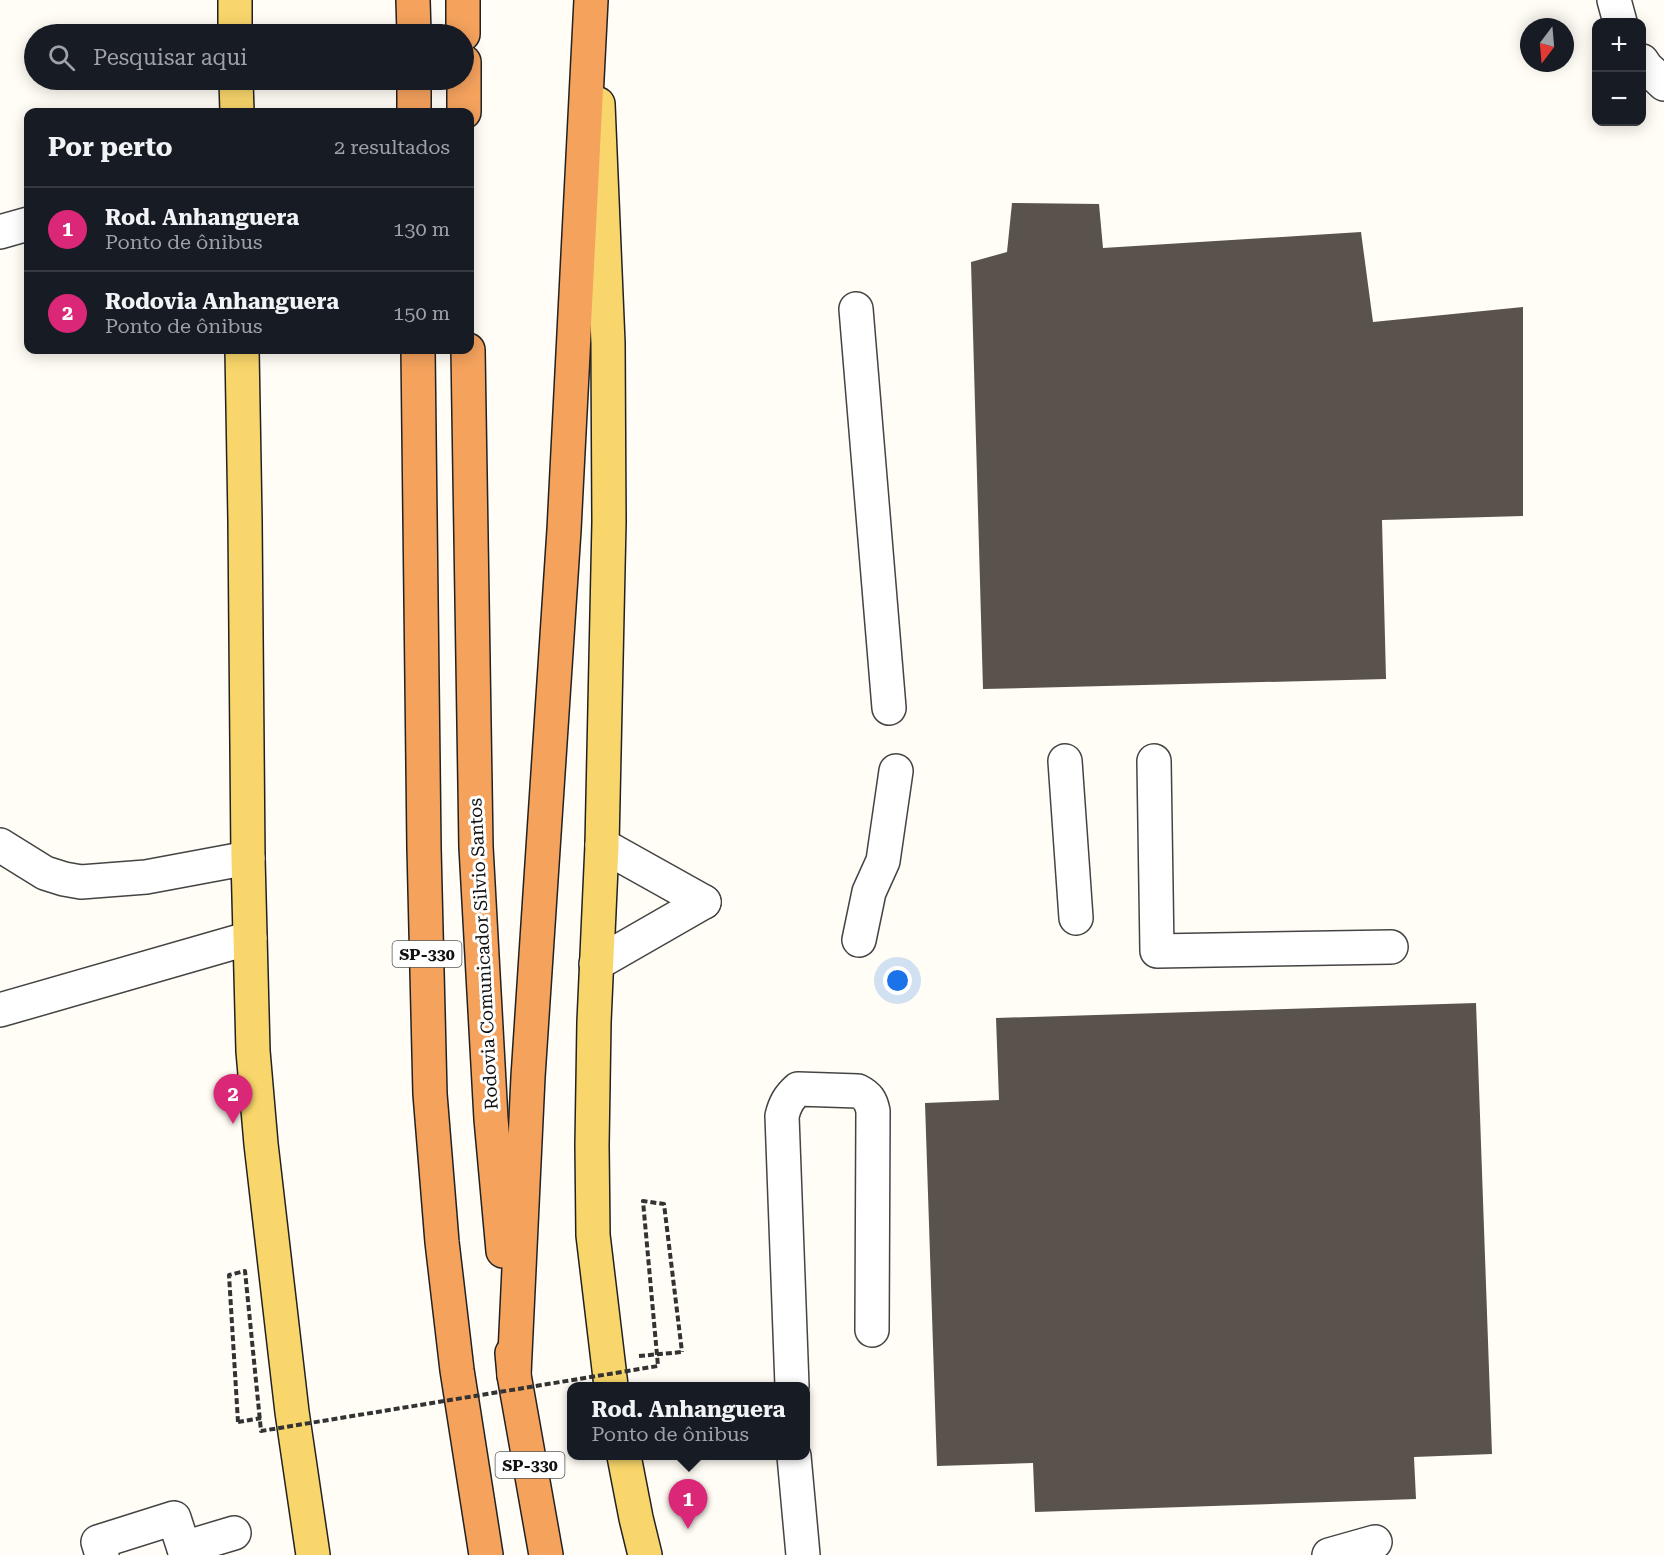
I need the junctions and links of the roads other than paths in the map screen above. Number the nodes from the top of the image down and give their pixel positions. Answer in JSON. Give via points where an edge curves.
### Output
{"nodes":[{"id":1,"x":235,"y":0,"type":"edge"},
{"id":2,"x":413,"y":0,"type":"edge"},
{"id":3,"x":463,"y":0,"type":"edge"},
{"id":4,"x":592,"y":0,"type":"edge"},
{"id":5,"x":1614,"y":0,"type":"edge"},
{"id":6,"x":1619,"y":18,"type":"edge"},
{"id":7,"x":235,"y":24,"type":"edge"},
{"id":8,"x":414,"y":24,"type":"edge"},
{"id":9,"x":463,"y":24,"type":"edge"},
{"id":10,"x":1646,"y":68,"type":"edge"},
{"id":11,"x":1664,"y":84,"type":"edge"},
{"id":12,"x":236,"y":90,"type":"edge"},
{"id":13,"x":414,"y":90,"type":"edge"},
{"id":14,"x":464,"y":90,"type":"edge"},
{"id":15,"x":237,"y":108,"type":"edge"},
{"id":16,"x":414,"y":108,"type":"edge"},
{"id":17,"x":464,"y":108,"type":"edge"},
{"id":18,"x":24,"y":225,"type":"edge"},
{"id":19,"x":0,"y":232,"type":"edge"},
{"id":20,"x":856,"y":309,"type":"dead end"},
{"id":21,"x":242,"y":354,"type":"edge"},
{"id":22,"x":418,"y":354,"type":"edge"},
{"id":23,"x":468,"y":354,"type":"edge"},
{"id":24,"x":889,"y":708,"type":"dead end"},
{"id":25,"x":1065,"y":761,"type":"dead end"},
{"id":26,"x":1154,"y":761,"type":"dead end"},
{"id":27,"x":896,"y":771,"type":"dead end"},
{"id":28,"x":0,"y":845,"type":"edge"},
{"id":29,"x":602,"y":845,"type":"junction"},
{"id":30,"x":248,"y":858,"type":"junction"},
{"id":31,"x":1076,"y":918,"type":"dead end"},
{"id":32,"x":250,"y":938,"type":"junction"},
{"id":33,"x":859,"y":940,"type":"dead end"},
{"id":34,"x":1390,"y":947,"type":"dead end"},
{"id":35,"x":596,"y":964,"type":"junction"},
{"id":36,"x":0,"y":1010,"type":"edge"},
{"id":37,"x":872,"y":1329,"type":"dead end"},
{"id":38,"x":610,"y":1373,"type":"edge"},
{"id":39,"x":514,"y":1375,"type":"junction"},
{"id":40,"x":792,"y":1382,"type":"edge"},
{"id":41,"x":625,"y":1460,"type":"edge"},
{"id":42,"x":794,"y":1460,"type":"edge"},
{"id":43,"x":234,"y":1533,"type":"dead end"},
{"id":44,"x":1375,"y":1542,"type":"dead end"},
{"id":45,"x":185,"y":1552,"type":"edge"},
{"id":46,"x":102,"y":1555,"type":"edge"},
{"id":47,"x":313,"y":1555,"type":"edge"},
{"id":48,"x":486,"y":1555,"type":"edge"},
{"id":49,"x":546,"y":1555,"type":"edge"},
{"id":50,"x":645,"y":1555,"type":"edge"},
{"id":51,"x":803,"y":1555,"type":"edge"},
{"id":52,"x":1329,"y":1555,"type":"edge"}],
"edges":[{"from":1,"to":7,"type":"main road"},
{"from":2,"to":8,"type":"highway"},
{"from":3,"to":9,"type":"highway"},
{"from":4,"to":29,"type":"main road","via":[[608,355],[609,522]]},
{"from":4,"to":39,"type":"highway"},
{"from":5,"to":6,"type":"lane"},
{"from":10,"to":11,"type":"lane"},
{"from":12,"to":15,"type":"main road"},
{"from":13,"to":16,"type":"highway"},
{"from":14,"to":17,"type":"highway"},
{"from":18,"to":19,"type":"lane"},
{"from":20,"to":24,"type":"lane"},
{"from":21,"to":30,"type":"main road"},
{"from":22,"to":48,"type":"highway","number":"SP-330","via":[[430,1094],[454,1347]]},
{"from":23,"to":39,"type":"highway","name":"Rodovia Comunicador Silvio Santos","number":"SP-330","via":[[476,847],[491,1119]]},
{"from":25,"to":31,"type":"lane"},
{"from":26,"to":34,"type":"lane","via":[[1157,951]]},
{"from":27,"to":33,"type":"lane","via":[[883,861],[869,892]]},
{"from":28,"to":30,"type":"lane","via":[[45,873],[81,882],[146,877]]},
{"from":29,"to":35,"type":"main road"},
{"from":29,"to":35,"type":"lane","via":[[704,902]]},
{"from":30,"to":32,"type":"main road"},
{"from":32,"to":36,"type":"lane"},
{"from":32,"to":47,"type":"main road","via":[[253,1051],[261,1144]]},
{"from":35,"to":38,"type":"main road","via":[[593,1234]]},
{"from":37,"to":40,"type":"lane","via":[[871,1102],[858,1091],[798,1089],[785,1105],[783,1116]]},
{"from":39,"to":49,"type":"highway","name":"Rodovia Comunicador Silvio Santos","number":"SP-330"},
{"from":41,"to":50,"type":"main road"},
{"from":42,"to":51,"type":"lane"},
{"from":43,"to":45,"type":"lane"},
{"from":44,"to":52,"type":"lane"},
{"from":45,"to":46,"type":"lane","via":[[174,1518],[98,1542]]}]}
